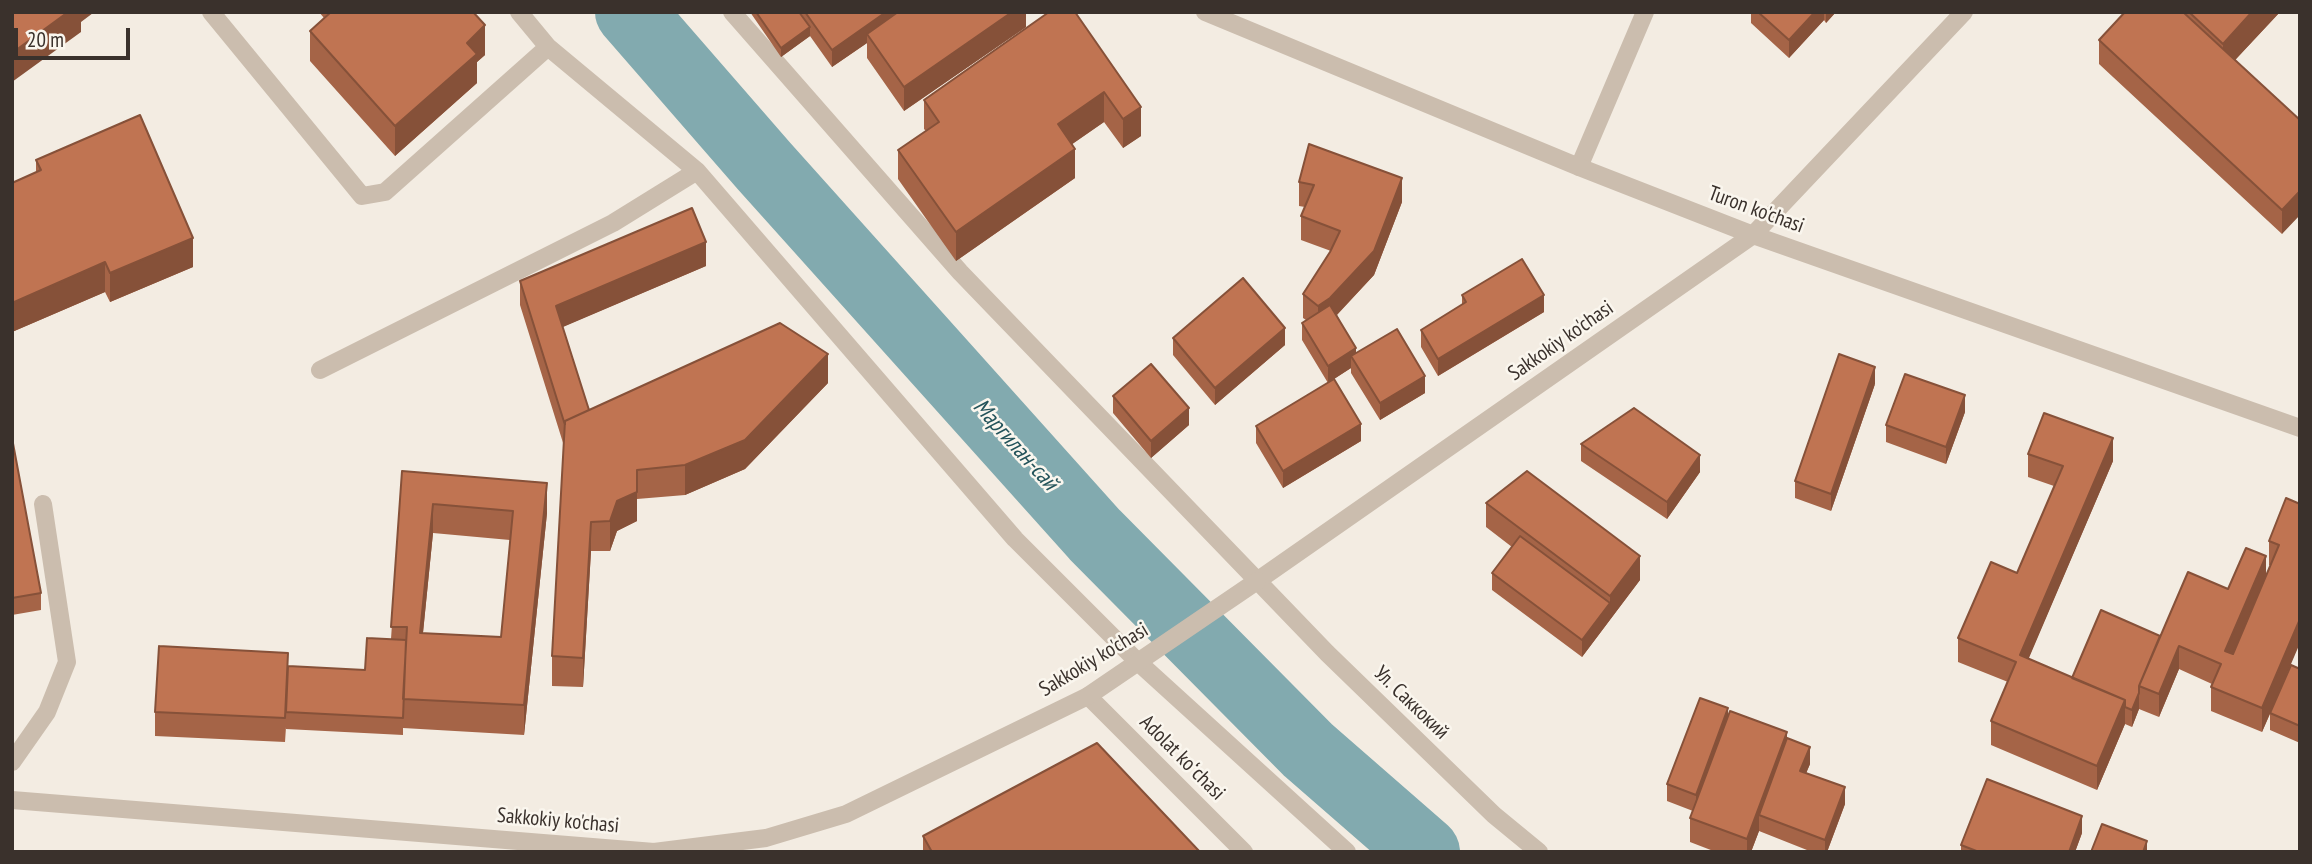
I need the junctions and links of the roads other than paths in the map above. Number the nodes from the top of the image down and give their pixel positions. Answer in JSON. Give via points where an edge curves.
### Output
{"nodes":[{"id":1,"x":211,"y":12,"type":"edge"},
{"id":2,"x":519,"y":12,"type":"edge"},
{"id":3,"x":732,"y":12,"type":"edge"},
{"id":4,"x":1205,"y":12,"type":"edge"},
{"id":5,"x":1645,"y":12,"type":"edge"},
{"id":6,"x":1964,"y":12,"type":"edge"},
{"id":7,"x":548,"y":47,"type":"junction"},
{"id":8,"x":1578,"y":167,"type":"junction"},
{"id":9,"x":697,"y":171,"type":"junction"},
{"id":10,"x":1753,"y":235,"type":"junction"},
{"id":11,"x":320,"y":370,"type":"dead end"},
{"id":12,"x":2300,"y":428,"type":"edge"},
{"id":13,"x":43,"y":504,"type":"dead end"},
{"id":14,"x":1257,"y":581,"type":"junction"},
{"id":15,"x":1138,"y":662,"type":"junction"},
{"id":16,"x":1088,"y":696,"type":"junction"},
{"id":17,"x":12,"y":762,"type":"edge"},
{"id":18,"x":12,"y":800,"type":"edge"},
{"id":19,"x":1244,"y":852,"type":"edge"},
{"id":20,"x":1347,"y":852,"type":"edge"},
{"id":21,"x":1539,"y":852,"type":"edge"}],
"edges":[{"from":1,"to":7,"type":"street","via":[[362,196],[385,192]]},
{"from":2,"to":7,"type":"street"},
{"from":3,"to":14,"type":"street","name":"Ул. Саккокий","via":[[960,272]]},
{"from":4,"to":8,"type":"street","name":"Turon ko'chasi"},
{"from":5,"to":8,"type":"street"},
{"from":6,"to":10,"type":"street","name":"Sakkokiy ko'chasi"},
{"from":7,"to":9,"type":"street"},
{"from":8,"to":10,"type":"street","name":"Turon ko'chasi"},
{"from":9,"to":11,"type":"street","via":[[613,223]]},
{"from":9,"to":15,"type":"street","via":[[1015,539]]},
{"from":10,"to":12,"type":"street","name":"Turon ko'chasi"},
{"from":10,"to":14,"type":"street","name":"Sakkokiy ko'chasi"},
{"from":13,"to":17,"type":"street","via":[[67,662],[47,712]]},
{"from":14,"to":15,"type":"street","name":"Sakkokiy ko'chasi","bridge":true},
{"from":14,"to":21,"type":"street","name":"Ул. Саккокий","via":[[1494,816]]},
{"from":15,"to":16,"type":"street","name":"Sakkokiy ko'chasi","bridge":true},
{"from":15,"to":20,"type":"street"},
{"from":16,"to":18,"type":"street","name":"Sakkokiy ko'chasi","via":[[846,814],[766,838],[654,852]]},
{"from":16,"to":19,"type":"street","name":"Adolat koʻchasi"}]}
